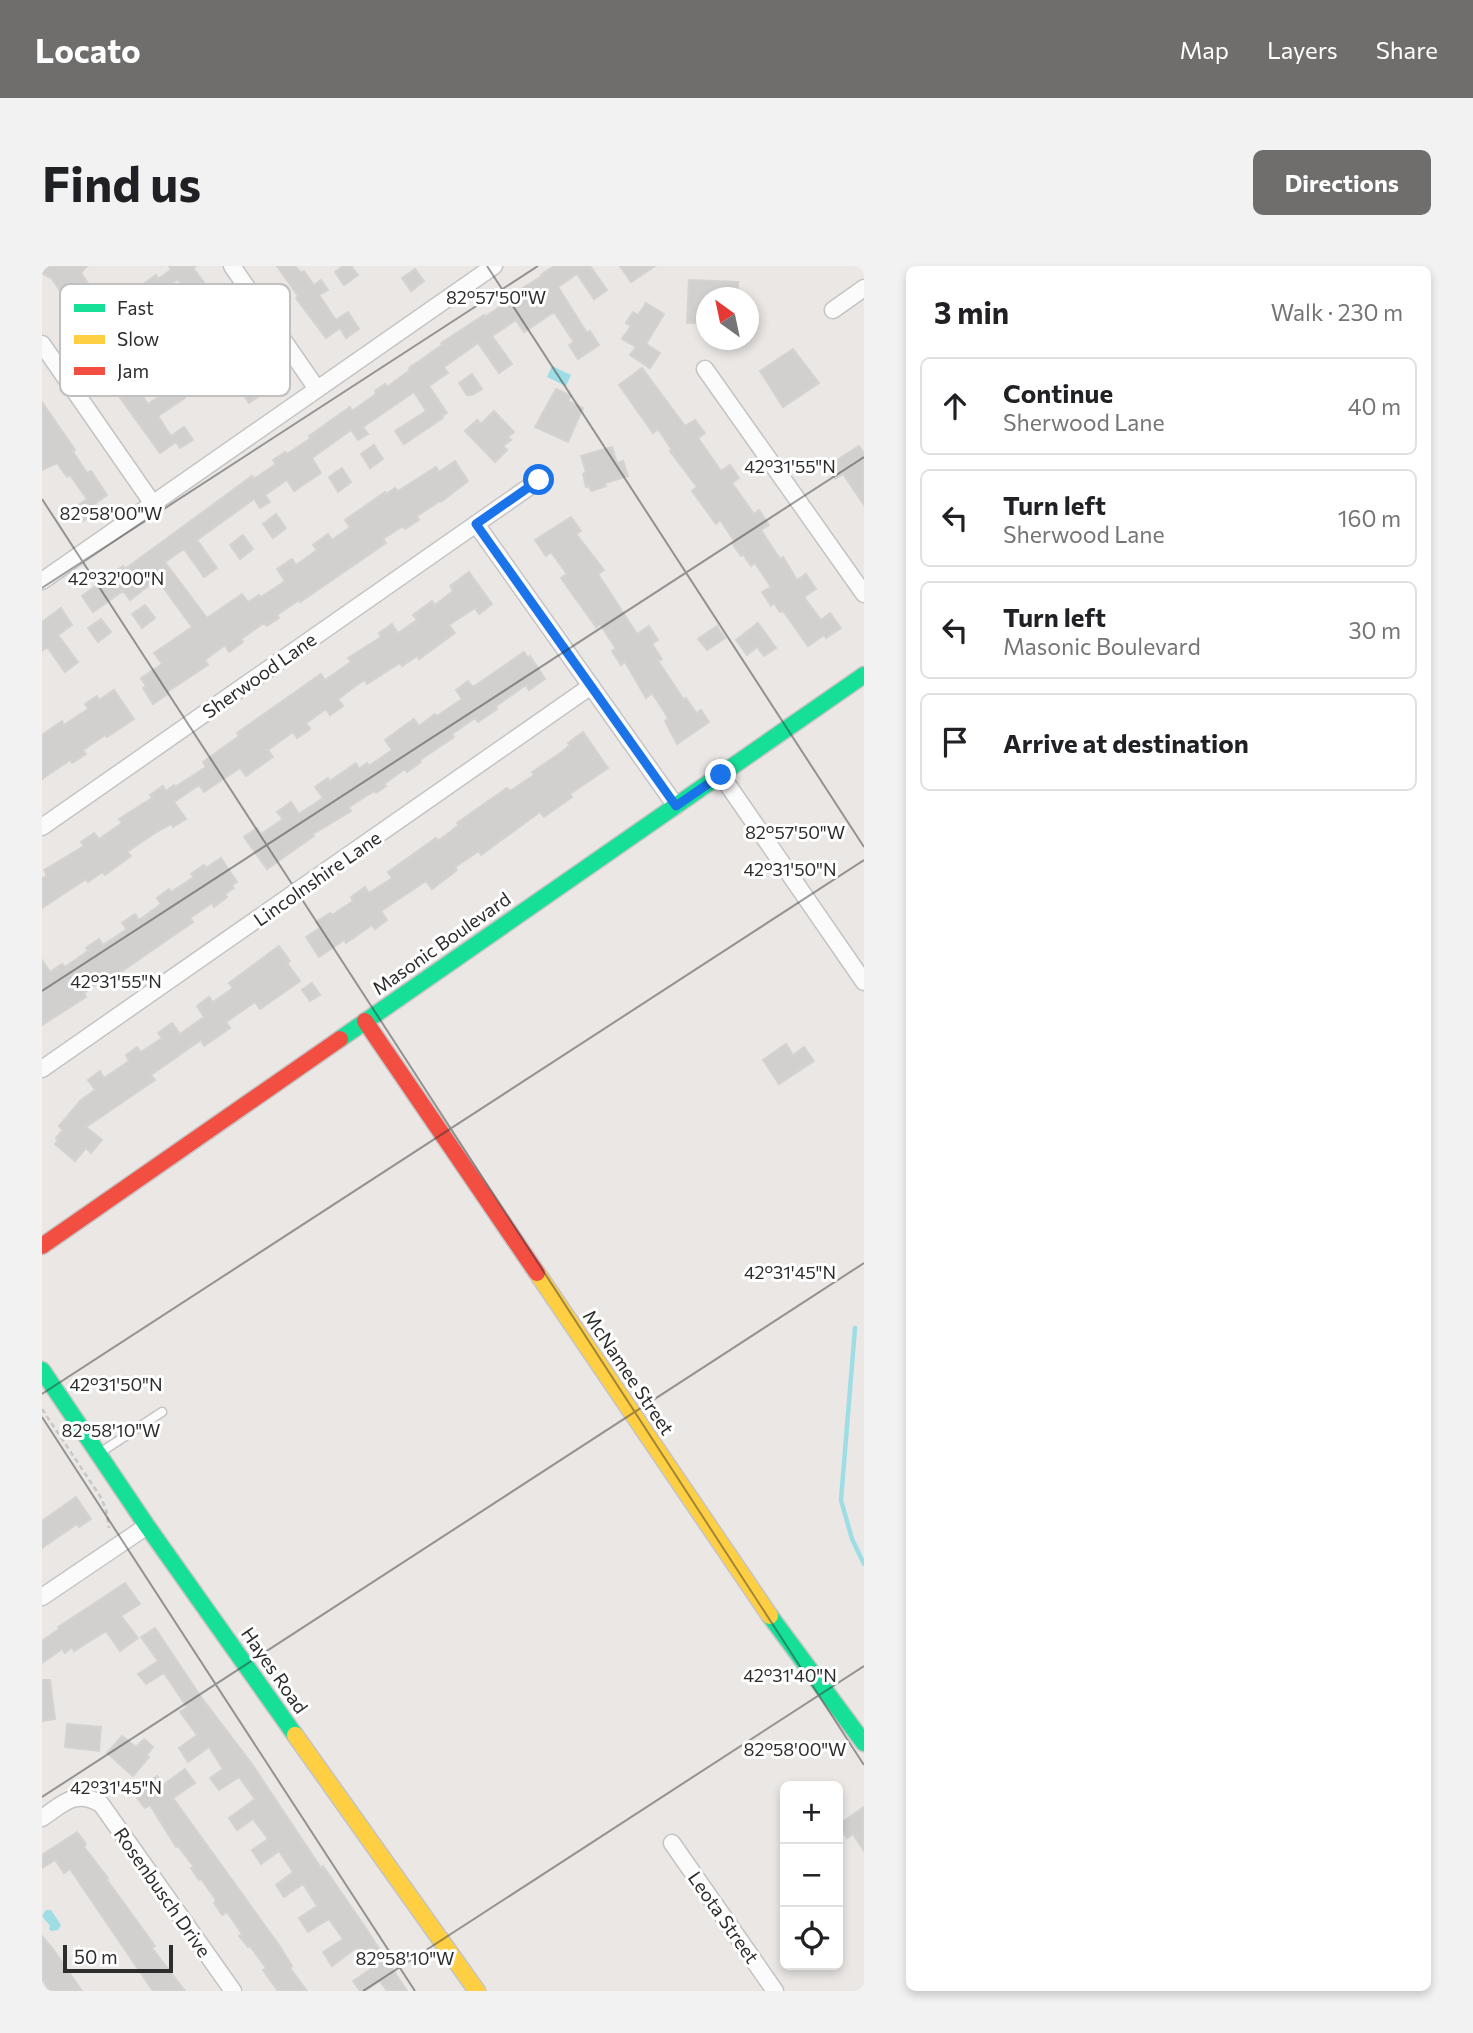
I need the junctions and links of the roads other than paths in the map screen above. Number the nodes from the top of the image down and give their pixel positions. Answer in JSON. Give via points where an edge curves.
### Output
{"nodes":[{"id":1,"x":232,"y":266,"type":"edge"},
{"id":2,"x":484,"y":269,"type":"edge"},
{"id":3,"x":244,"y":284,"type":"edge"},
{"id":4,"x":864,"y":288,"type":"edge"},
{"id":5,"x":833,"y":310,"type":"dead end"},
{"id":6,"x":42,"y":344,"type":"edge"},
{"id":7,"x":290,"y":350,"type":"edge"},
{"id":8,"x":705,"y":369,"type":"dead end"},
{"id":9,"x":60,"y":370,"type":"edge"},
{"id":10,"x":317,"y":389,"type":"junction"},
{"id":11,"x":78,"y":396,"type":"edge"},
{"id":12,"x":539,"y":480,"type":"dead end"},
{"id":13,"x":153,"y":503,"type":"junction"},
{"id":14,"x":476,"y":524,"type":"junction"},
{"id":15,"x":42,"y":581,"type":"edge"},
{"id":16,"x":864,"y":594,"type":"edge"},
{"id":17,"x":864,"y":675,"type":"edge"},
{"id":18,"x":591,"y":686,"type":"junction"},
{"id":19,"x":721,"y":775,"type":"junction"},
{"id":20,"x":676,"y":806,"type":"junction"},
{"id":21,"x":42,"y":827,"type":"edge"},
{"id":22,"x":858,"y":958,"type":"edge"},
{"id":23,"x":864,"y":982,"type":"edge"},
{"id":24,"x":365,"y":1021,"type":"junction"},
{"id":25,"x":42,"y":1069,"type":"edge"},
{"id":26,"x":42,"y":1246,"type":"edge"},
{"id":27,"x":42,"y":1370,"type":"edge"},
{"id":28,"x":162,"y":1412,"type":"dead end"},
{"id":29,"x":98,"y":1453,"type":"junction"},
{"id":30,"x":147,"y":1526,"type":"junction"},
{"id":31,"x":42,"y":1597,"type":"edge"},
{"id":32,"x":864,"y":1743,"type":"edge"},
{"id":33,"x":42,"y":1818,"type":"edge"},
{"id":34,"x":673,"y":1843,"type":"dead end"},
{"id":35,"x":233,"y":1991,"type":"edge"},
{"id":36,"x":477,"y":1991,"type":"edge"},
{"id":37,"x":775,"y":1991,"type":"edge"}],
"edges":[{"from":1,"to":3,"type":"street"},
{"from":2,"to":10,"type":"street"},
{"from":4,"to":5,"type":"street"},
{"from":6,"to":9,"type":"street"},
{"from":7,"to":10,"type":"street"},
{"from":8,"to":16,"type":"street"},
{"from":10,"to":13,"type":"street"},
{"from":11,"to":13,"type":"street"},
{"from":12,"to":14,"type":"street","name":"Sherwood Lane"},
{"from":13,"to":15,"type":"street"},
{"from":14,"to":18,"type":"street"},
{"from":14,"to":21,"type":"street","name":"Sherwood Lane"},
{"from":17,"to":19,"type":"street","name":"Masonic Boulevard"},
{"from":18,"to":20,"type":"street"},
{"from":18,"to":25,"type":"street","name":"Lincolnshire Lane"},
{"from":19,"to":20,"type":"street","name":"Masonic Boulevard"},
{"from":19,"to":22,"type":"street"},
{"from":20,"to":24,"type":"street","name":"Masonic Boulevard"},
{"from":22,"to":23,"type":"street"},
{"from":24,"to":26,"type":"street","name":"Masonic Boulevard"},
{"from":24,"to":32,"type":"street","name":"McNamee Street","via":[[792,1649]]},
{"from":27,"to":29,"type":"street","name":"Hayes Road"},
{"from":28,"to":29,"type":"lane"},
{"from":29,"to":30,"type":"street","name":"Hayes Road"},
{"from":30,"to":31,"type":"street"},
{"from":30,"to":36,"type":"street","name":"Hayes Road"},
{"from":33,"to":35,"type":"street","name":"Rosenbusch Drive","via":[[78,1796],[101,1804]]},
{"from":34,"to":37,"type":"street","name":"Leota Street"}]}
